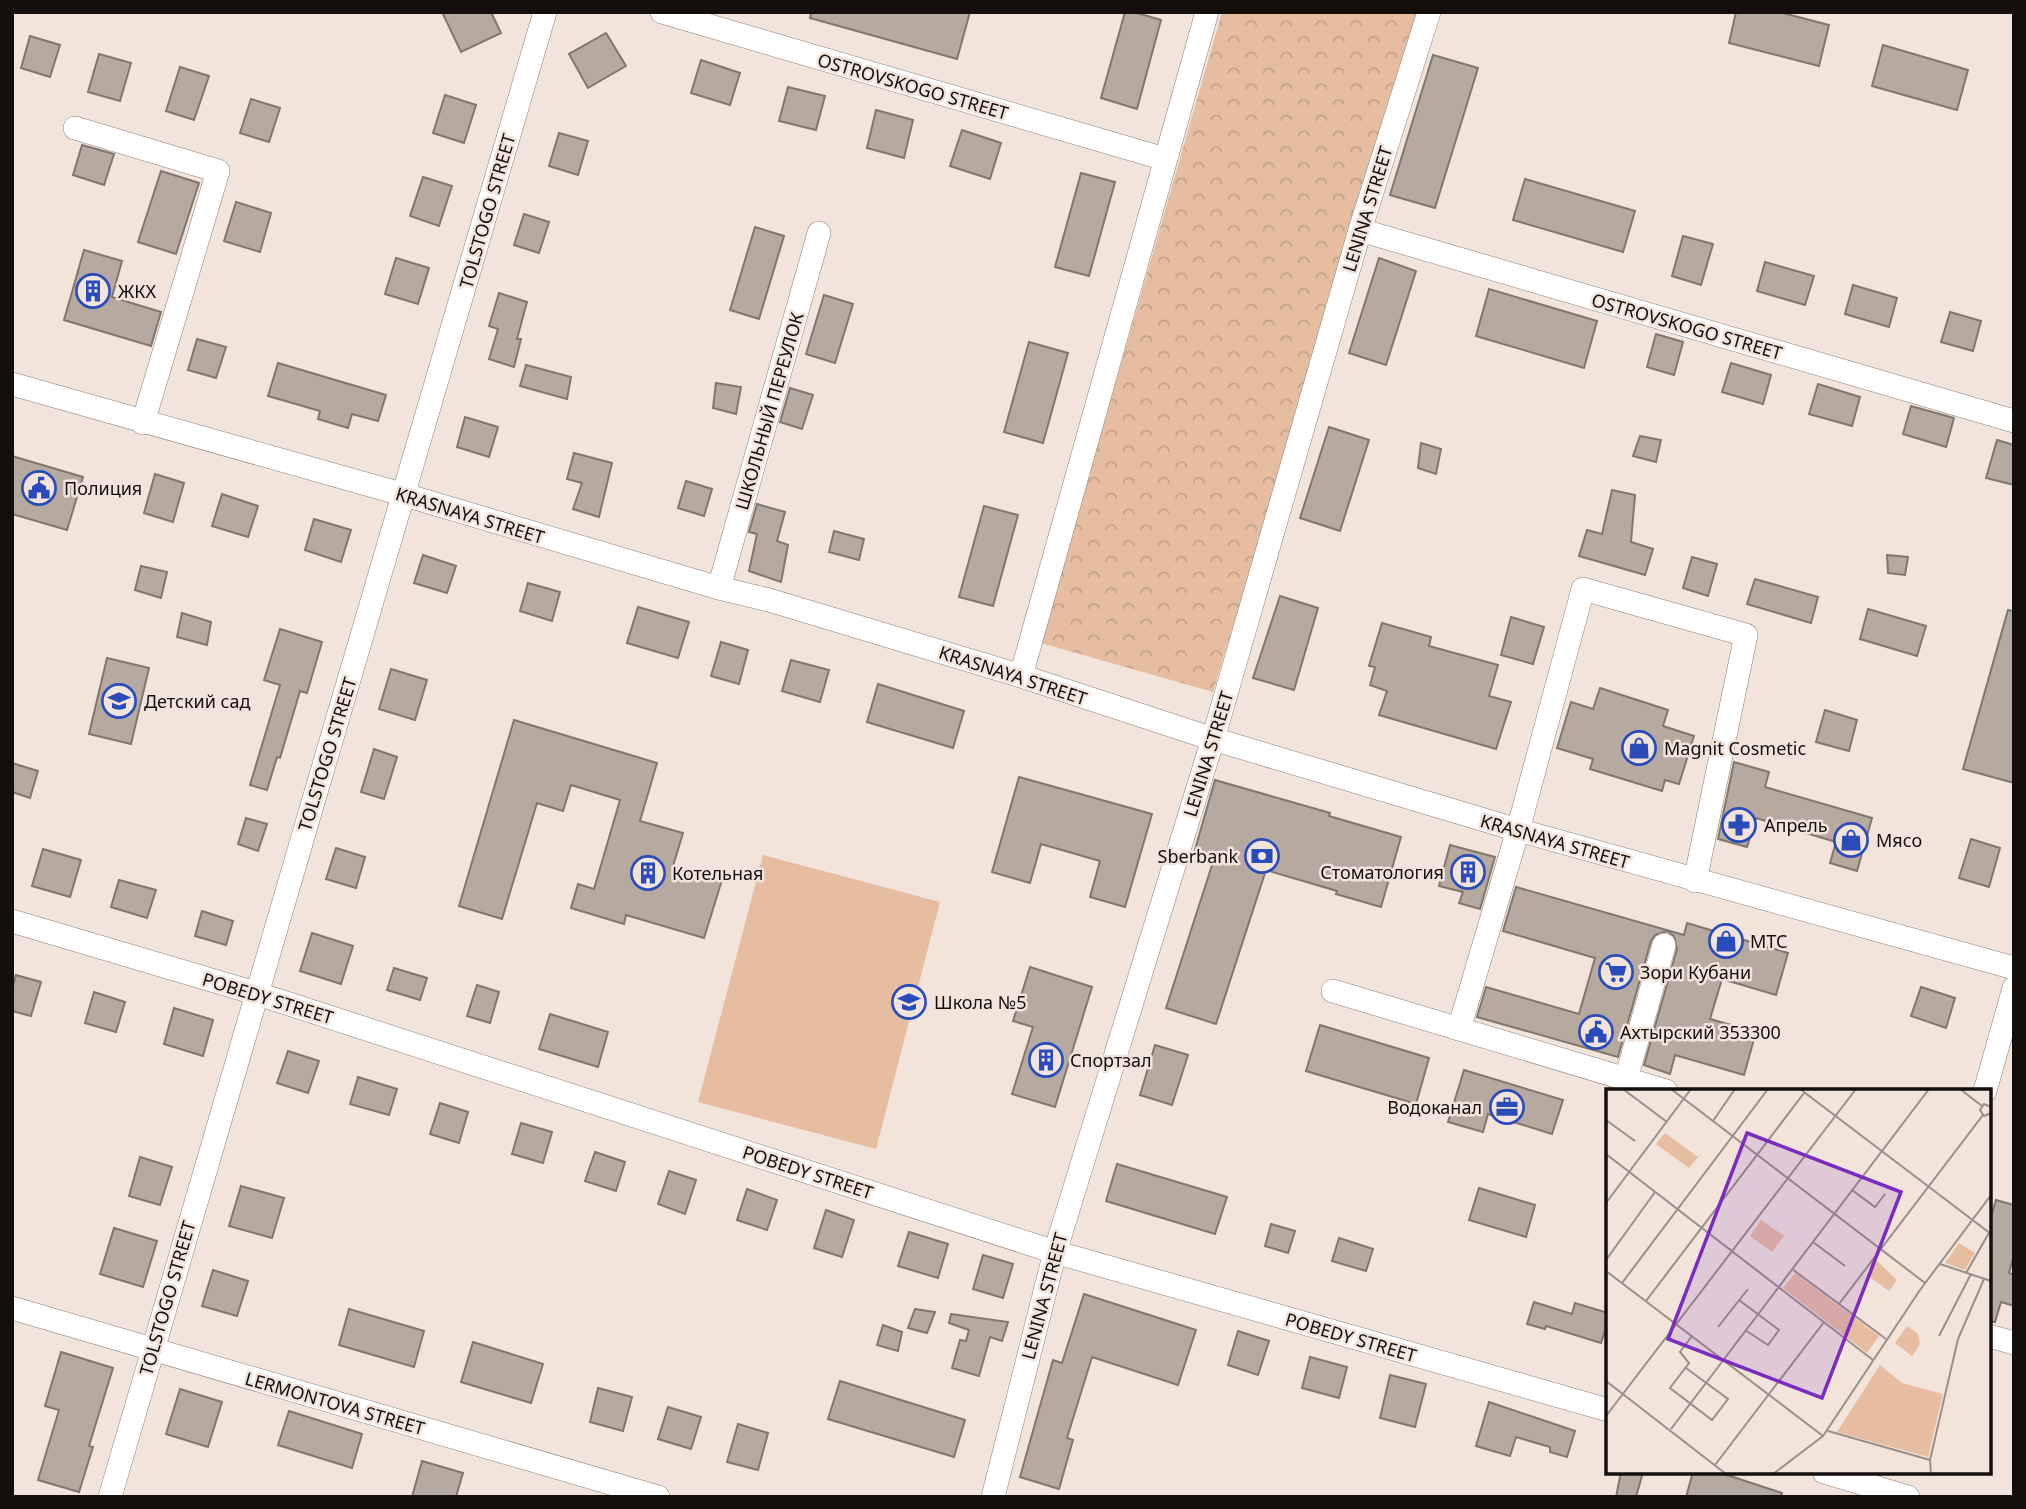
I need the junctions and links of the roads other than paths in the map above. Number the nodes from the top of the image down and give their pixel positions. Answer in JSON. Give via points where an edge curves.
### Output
{"nodes":[{"id":1,"x":545,"y":12,"type":"edge"},
{"id":2,"x":662,"y":12,"type":"edge"},
{"id":3,"x":1207,"y":12,"type":"edge"},
{"id":4,"x":1429,"y":12,"type":"edge"},
{"id":5,"x":75,"y":128,"type":"dead end"},
{"id":6,"x":1164,"y":159,"type":"junction"},
{"id":7,"x":1360,"y":230,"type":"junction"},
{"id":8,"x":819,"y":233,"type":"dead end"},
{"id":9,"x":12,"y":384,"type":"edge"},
{"id":10,"x":2014,"y":421,"type":"edge"},
{"id":11,"x":143,"y":423,"type":"junction"},
{"id":12,"x":405,"y":495,"type":"junction"},
{"id":13,"x":719,"y":588,"type":"junction"},
{"id":14,"x":1021,"y":676,"type":"junction"},
{"id":15,"x":1213,"y":739,"type":"junction"},
{"id":16,"x":1518,"y":830,"type":"junction"},
{"id":17,"x":1695,"y":881,"type":"junction"},
{"id":18,"x":12,"y":921,"type":"edge"},
{"id":19,"x":1664,"y":945,"type":"dead end"},
{"id":20,"x":2014,"y":968,"type":"edge"},
{"id":21,"x":2014,"y":988,"type":"edge"},
{"id":22,"x":1333,"y":991,"type":"dead end"},
{"id":23,"x":255,"y":993,"type":"junction"},
{"id":24,"x":1459,"y":1029,"type":"junction"},
{"id":25,"x":1626,"y":1079,"type":"junction"},
{"id":26,"x":1659,"y":1089,"type":"edge"},
{"id":27,"x":1985,"y":1089,"type":"edge"},
{"id":28,"x":1055,"y":1252,"type":"junction"},
{"id":29,"x":12,"y":1308,"type":"edge"},
{"id":30,"x":1991,"y":1337,"type":"edge"},
{"id":31,"x":2014,"y":1343,"type":"edge"},
{"id":32,"x":152,"y":1349,"type":"junction"},
{"id":33,"x":1606,"y":1409,"type":"edge"},
{"id":34,"x":1831,"y":1474,"type":"edge"},
{"id":35,"x":1872,"y":1485,"type":"edge"},
{"id":36,"x":110,"y":1497,"type":"edge"},
{"id":37,"x":658,"y":1497,"type":"edge"},
{"id":38,"x":993,"y":1497,"type":"edge"},
{"id":39,"x":1908,"y":1497,"type":"edge"}],
"edges":[{"from":1,"to":12,"type":"street","name":"TOLSTOGO STREET"},
{"from":2,"to":6,"type":"street","name":"OSTROVSKOGO STREET"},
{"from":3,"to":6,"type":"street"},
{"from":4,"to":7,"type":"street","name":"LENINA STREET"},
{"from":5,"to":11,"type":"street","via":[[218,171]]},
{"from":6,"to":14,"type":"street"},
{"from":7,"to":10,"type":"street","name":"OSTROVSKOGO STREET"},
{"from":7,"to":15,"type":"street","name":"LENINA STREET"},
{"from":8,"to":13,"type":"street","name":"ШКОЛЬНЫЙ ПЕРЕУЛОК"},
{"from":9,"to":11,"type":"street","name":"KRASNAYA STREET"},
{"from":11,"to":12,"type":"street","name":"KRASNAYA STREET"},
{"from":12,"to":13,"type":"street","name":"KRASNAYA STREET"},
{"from":12,"to":23,"type":"street","name":"TOLSTOGO STREET"},
{"from":13,"to":14,"type":"street","name":"KRASNAYA STREET"},
{"from":14,"to":15,"type":"street","name":"KRASNAYA STREET"},
{"from":15,"to":16,"type":"street","name":"KRASNAYA STREET"},
{"from":15,"to":28,"type":"street","name":"LENINA STREET"},
{"from":16,"to":17,"type":"street","name":"KRASNAYA STREET"},
{"from":16,"to":17,"type":"street","via":[[1583,589],[1746,635]]},
{"from":16,"to":24,"type":"street"},
{"from":17,"to":20,"type":"street","name":"KRASNAYA STREET"},
{"from":18,"to":23,"type":"street","name":"POBEDY STREET"},
{"from":19,"to":25,"type":"street"},
{"from":21,"to":27,"type":"street"},
{"from":22,"to":24,"type":"street"},
{"from":23,"to":28,"type":"street","name":"POBEDY STREET"},
{"from":23,"to":32,"type":"street","name":"TOLSTOGO STREET"},
{"from":24,"to":25,"type":"street"},
{"from":25,"to":26,"type":"street"},
{"from":28,"to":33,"type":"street","name":"POBEDY STREET"},
{"from":28,"to":38,"type":"street","name":"LENINA STREET"},
{"from":29,"to":32,"type":"street","name":"LERMONTOVA STREET"},
{"from":30,"to":31,"type":"street"},
{"from":32,"to":36,"type":"street","name":"TOLSTOGO STREET"},
{"from":32,"to":37,"type":"street","name":"LERMONTOVA STREET"},
{"from":34,"to":35,"type":"street"},
{"from":35,"to":39,"type":"street"}]}
